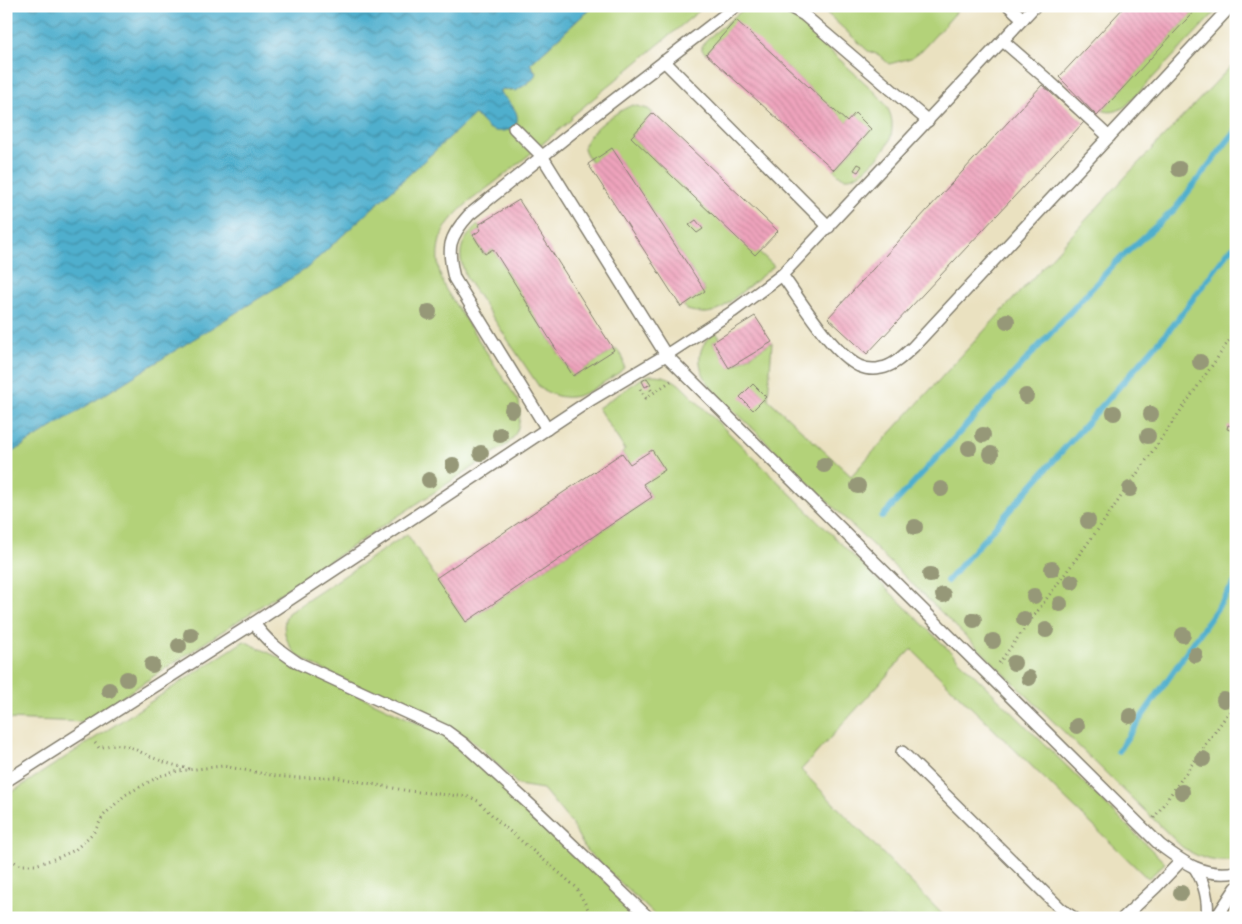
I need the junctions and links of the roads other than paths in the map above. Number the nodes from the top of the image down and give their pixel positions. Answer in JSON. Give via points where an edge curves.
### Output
{"nodes":[{"id":1,"x":736,"y":6,"type":"edge"},
{"id":2,"x":788,"y":6,"type":"edge"},
{"id":3,"x":1009,"y":6,"type":"edge"},
{"id":4,"x":1035,"y":6,"type":"edge"},
{"id":5,"x":1231,"y":6,"type":"edge"},
{"id":6,"x":1023,"y":20,"type":"junction"},
{"id":7,"x":1003,"y":41,"type":"junction"},
{"id":8,"x":664,"y":61,"type":"junction"},
{"id":9,"x":928,"y":121,"type":"junction"},
{"id":10,"x":514,"y":128,"type":"dead end"},
{"id":11,"x":1109,"y":137,"type":"junction"},
{"id":12,"x":542,"y":156,"type":"junction"},
{"id":13,"x":829,"y":227,"type":"junction"},
{"id":14,"x":782,"y":275,"type":"junction"},
{"id":15,"x":666,"y":355,"type":"junction"},
{"id":16,"x":547,"y":429,"type":"junction"},
{"id":17,"x":254,"y":623,"type":"junction"},
{"id":18,"x":902,"y":752,"type":"dead end"},
{"id":19,"x":6,"y":781,"type":"edge"},
{"id":20,"x":1181,"y":861,"type":"junction"},
{"id":21,"x":1195,"y":868,"type":"junction"},
{"id":22,"x":1236,"y":872,"type":"edge"},
{"id":23,"x":1236,"y":888,"type":"edge"},
{"id":24,"x":649,"y":918,"type":"edge"},
{"id":25,"x":1074,"y":918,"type":"edge"},
{"id":26,"x":1123,"y":918,"type":"edge"},
{"id":27,"x":1207,"y":918,"type":"edge"},
{"id":28,"x":1216,"y":918,"type":"edge"}],
"edges":[{"from":1,"to":8,"type":"lane"},
{"from":2,"to":9,"type":"lane","via":[[804,15]]},
{"from":3,"to":6,"type":"lane"},
{"from":4,"to":6,"type":"lane"},
{"from":5,"to":11,"type":"lane"},
{"from":6,"to":7,"type":"lane"},
{"from":7,"to":9,"type":"lane"},
{"from":7,"to":11,"type":"lane"},
{"from":8,"to":12,"type":"lane"},
{"from":8,"to":13,"type":"lane"},
{"from":9,"to":13,"type":"lane"},
{"from":10,"to":12,"type":"lane"},
{"from":11,"to":14,"type":"lane","via":[[913,347],[884,368],[868,369],[852,362],[822,330]]},
{"from":12,"to":15,"type":"lane"},
{"from":12,"to":16,"type":"lane","via":[[469,215],[456,230],[450,245],[450,260],[454,278]]},
{"from":13,"to":14,"type":"lane"},
{"from":14,"to":15,"type":"lane"},
{"from":15,"to":16,"type":"lane"},
{"from":15,"to":20,"type":"lane","via":[[1160,845]]},
{"from":16,"to":17,"type":"lane"},
{"from":17,"to":19,"type":"lane"},
{"from":17,"to":24,"type":"lane","via":[[277,650],[298,663],[446,731],[464,744]]},
{"from":18,"to":25,"type":"lane","via":[[1061,909]]},
{"from":20,"to":21,"type":"lane"},
{"from":20,"to":26,"type":"lane"},
{"from":21,"to":22,"type":"lane","via":[[1204,872]]},
{"from":21,"to":27,"type":"lane","via":[[1207,894]]},
{"from":23,"to":28,"type":"lane"}]}
